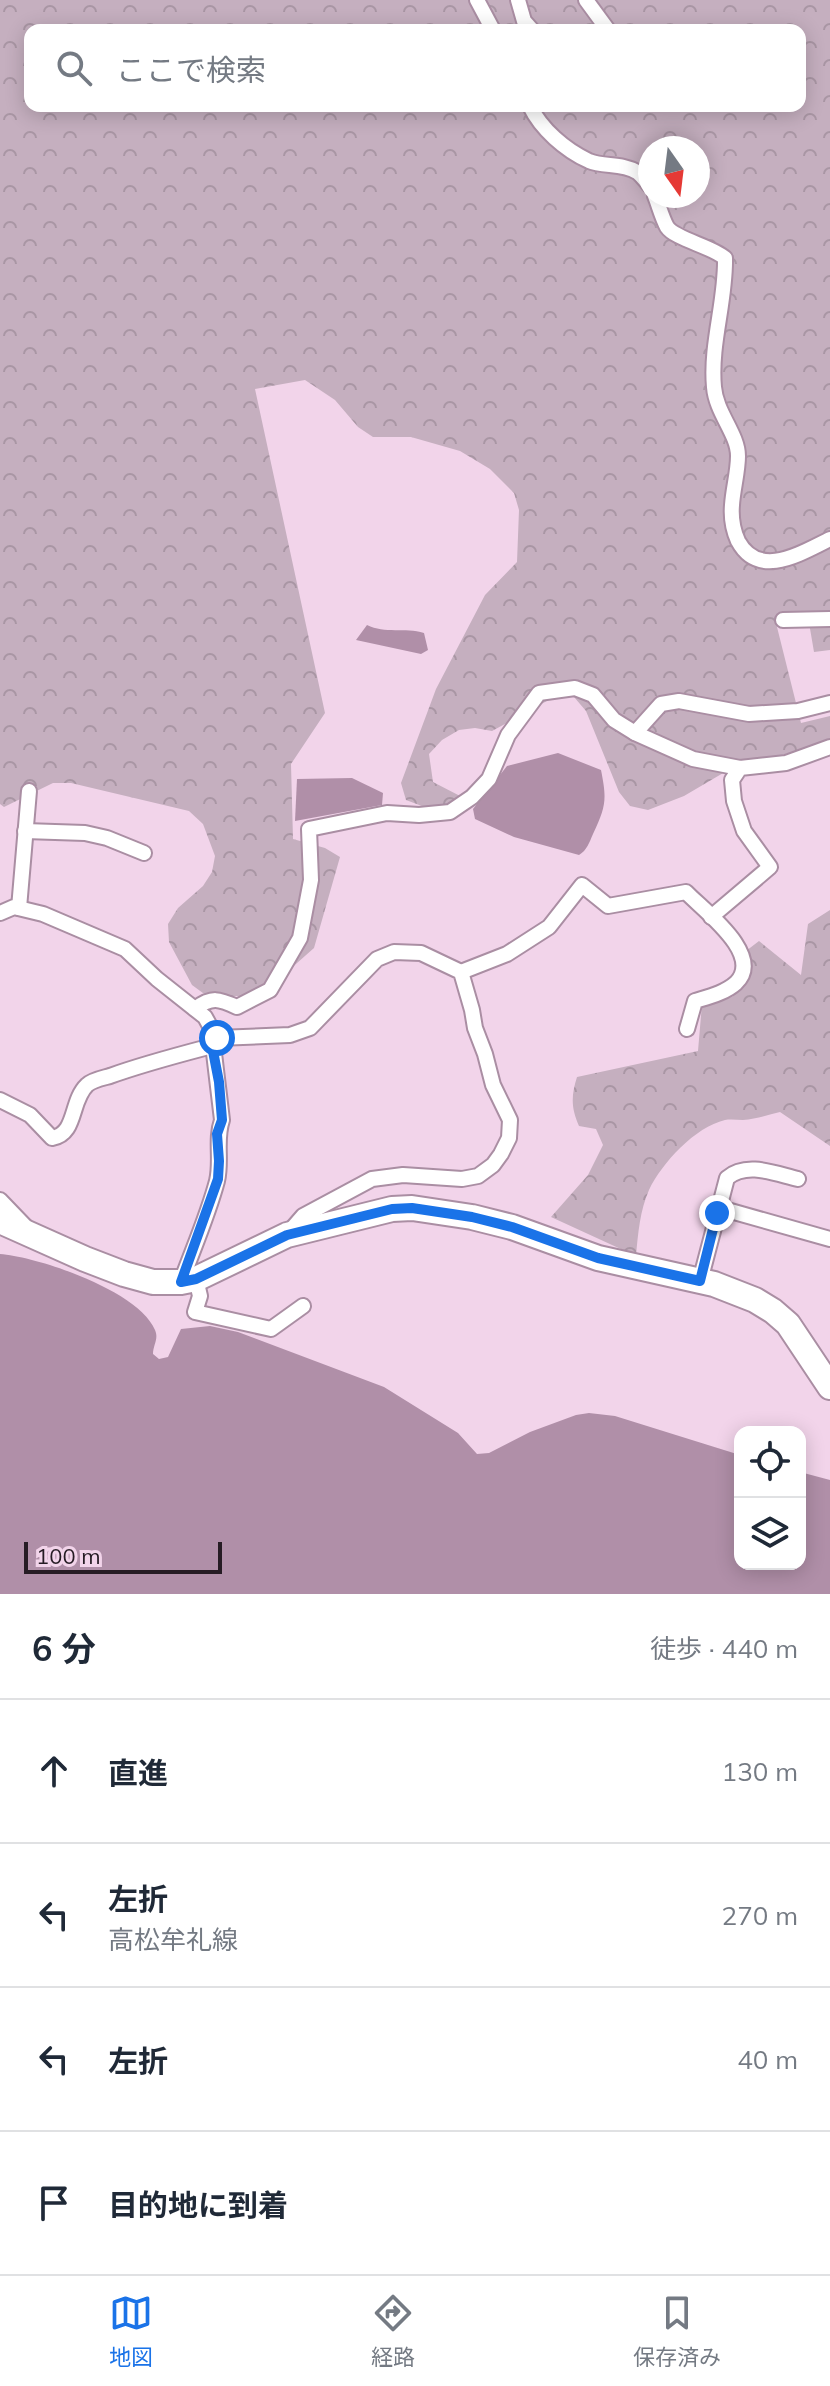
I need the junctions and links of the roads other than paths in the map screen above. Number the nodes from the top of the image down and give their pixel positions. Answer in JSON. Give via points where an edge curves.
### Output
{"nodes":[{"id":1,"x":477,"y":0,"type":"edge"},
{"id":2,"x":518,"y":0,"type":"edge"},
{"id":3,"x":586,"y":0,"type":"edge"},
{"id":4,"x":490,"y":24,"type":"edge"},
{"id":5,"x":527,"y":24,"type":"edge"},
{"id":6,"x":604,"y":24,"type":"edge"},
{"id":7,"x":533,"y":112,"type":"edge"},
{"id":8,"x":638,"y":172,"type":"edge"},
{"id":9,"x":659,"y":208,"type":"edge"},
{"id":10,"x":830,"y":539,"type":"edge"},
{"id":11,"x":830,"y":619,"type":"edge"},
{"id":12,"x":783,"y":620,"type":"dead end"},
{"id":13,"x":830,"y":703,"type":"edge"},
{"id":14,"x":635,"y":733,"type":"junction"},
{"id":15,"x":830,"y":747,"type":"edge"},
{"id":16,"x":740,"y":768,"type":"junction"},
{"id":17,"x":29,"y":791,"type":"dead end"},
{"id":18,"x":25,"y":831,"type":"junction"},
{"id":19,"x":144,"y":853,"type":"dead end"},
{"id":20,"x":19,"y":908,"type":"junction"},
{"id":21,"x":0,"y":913,"type":"edge"},
{"id":22,"x":711,"y":917,"type":"junction"},
{"id":23,"x":461,"y":972,"type":"junction"},
{"id":24,"x":195,"y":1009,"type":"junction"},
{"id":25,"x":687,"y":1029,"type":"dead end"},
{"id":26,"x":212,"y":1046,"type":"junction"},
{"id":27,"x":0,"y":1100,"type":"edge"},
{"id":28,"x":798,"y":1179,"type":"dead end"},
{"id":29,"x":0,"y":1200,"type":"edge"},
{"id":30,"x":717,"y":1213,"type":"junction"},
{"id":31,"x":0,"y":1221,"type":"edge"},
{"id":32,"x":287,"y":1235,"type":"junction"},
{"id":33,"x":35,"y":1236,"type":"junction"},
{"id":34,"x":830,"y":1239,"type":"edge"},
{"id":35,"x":189,"y":1280,"type":"junction"},
{"id":36,"x":700,"y":1281,"type":"junction"},
{"id":37,"x":303,"y":1306,"type":"dead end"},
{"id":38,"x":830,"y":1387,"type":"edge"}],
"edges":[{"from":1,"to":4,"type":"street"},
{"from":2,"to":5,"type":"street"},
{"from":3,"to":6,"type":"street"},
{"from":7,"to":8,"type":"street","via":[[548,132],[590,161]]},
{"from":9,"to":10,"type":"street","via":[[673,233],[725,258],[714,386],[716,405],[738,454],[732,503],[736,536],[753,559],[764,561],[794,557]]},
{"from":11,"to":12,"type":"street"},
{"from":13,"to":14,"type":"street","via":[[749,714],[679,701],[661,704]]},
{"from":14,"to":16,"type":"street","via":[[693,759]]},
{"from":14,"to":24,"type":"street","via":[[614,720],[593,695],[575,688],[539,693],[508,735],[489,779],[450,812],[387,813],[309,829],[311,880],[300,938],[270,990],[237,1007],[218,999]]},
{"from":15,"to":16,"type":"street","via":[[786,763]]},
{"from":16,"to":22,"type":"street","via":[[732,780],[734,801],[744,831],[770,867]]},
{"from":17,"to":18,"type":"street"},
{"from":18,"to":19,"type":"street","via":[[85,833]]},
{"from":18,"to":20,"type":"street"},
{"from":20,"to":21,"type":"street"},
{"from":20,"to":24,"type":"street","via":[[125,949]]},
{"from":22,"to":23,"type":"street","via":[[686,892],[608,906],[582,885],[549,927],[507,954]]},
{"from":22,"to":25,"type":"street","via":[[734,939],[743,956],[742,973],[737,983],[695,1001]]},
{"from":23,"to":26,"type":"street","via":[[421,953],[394,952],[377,959],[310,1028],[290,1035],[217,1038]]},
{"from":23,"to":32,"type":"street","via":[[493,1085],[510,1120],[501,1154],[478,1176],[372,1179],[303,1216]]},
{"from":24,"to":26,"type":"street","via":[[211,1028]]},
{"from":26,"to":27,"type":"street","via":[[88,1084],[61,1137],[52,1138],[30,1115]]},
{"from":26,"to":35,"type":"street","via":[[222,1120],[217,1134],[218,1179]]},
{"from":28,"to":30,"type":"street","via":[[753,1169],[735,1171],[727,1178]]},
{"from":29,"to":33,"type":"street"},
{"from":30,"to":34,"type":"street","via":[[727,1210]]},
{"from":30,"to":36,"type":"street"},
{"from":31,"to":33,"type":"main road"},
{"from":32,"to":35,"type":"main road"},
{"from":32,"to":36,"type":"main road","via":[[412,1208],[512,1227],[598,1258]]},
{"from":33,"to":35,"type":"main road","via":[[124,1274],[153,1282]]},
{"from":35,"to":37,"type":"street","via":[[200,1296],[195,1312],[271,1329]]},
{"from":36,"to":38,"type":"main road","via":[[773,1311],[788,1324]]}]}
